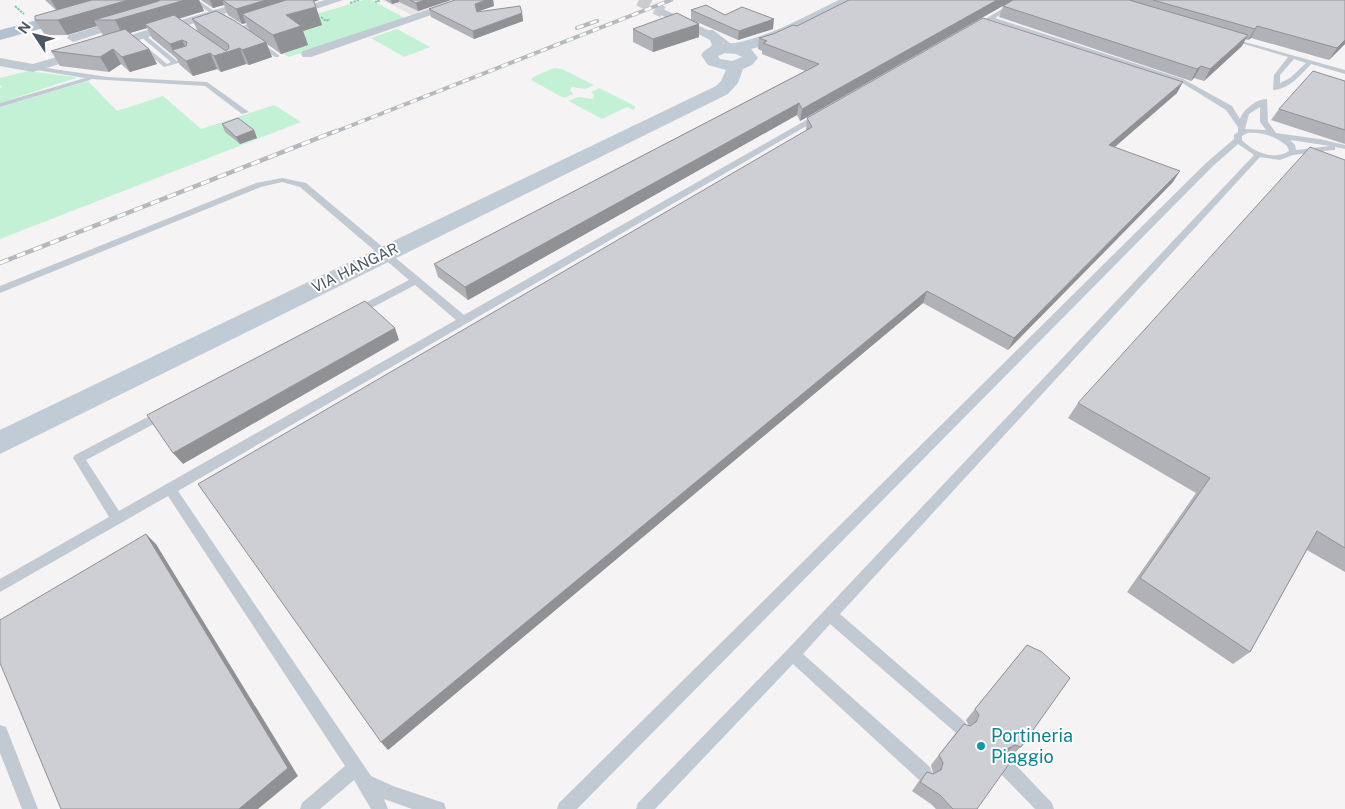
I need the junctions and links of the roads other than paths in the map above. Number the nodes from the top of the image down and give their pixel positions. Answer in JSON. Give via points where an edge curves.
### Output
{"nodes":[{"id":1,"x":122,"y":0,"type":"edge"},
{"id":2,"x":194,"y":0,"type":"edge"},
{"id":3,"x":260,"y":0,"type":"edge"},
{"id":4,"x":297,"y":0,"type":"edge"},
{"id":5,"x":337,"y":0,"type":"edge"},
{"id":6,"x":850,"y":0,"type":"edge"},
{"id":7,"x":1021,"y":0,"type":"edge"},
{"id":8,"x":461,"y":1,"type":"edge"},
{"id":9,"x":276,"y":6,"type":"junction"},
{"id":10,"x":663,"y":12,"type":"tunnel mouth"},
{"id":11,"x":290,"y":15,"type":"junction"},
{"id":12,"x":168,"y":16,"type":"edge"},
{"id":13,"x":143,"y":17,"type":"edge"},
{"id":14,"x":220,"y":19,"type":"junction"},
{"id":15,"x":986,"y":23,"type":"junction"},
{"id":16,"x":179,"y":24,"type":"junction"},
{"id":17,"x":240,"y":30,"type":"junction"},
{"id":18,"x":190,"y":32,"type":"edge"},
{"id":19,"x":711,"y":32,"type":"edge"},
{"id":20,"x":966,"y":32,"type":"edge"},
{"id":21,"x":0,"y":34,"type":"edge"},
{"id":22,"x":779,"y":35,"type":"junction"},
{"id":23,"x":137,"y":36,"type":"junction"},
{"id":24,"x":1222,"y":36,"type":"edge"},
{"id":25,"x":734,"y":48,"type":"junction"},
{"id":26,"x":88,"y":51,"type":"junction"},
{"id":27,"x":308,"y":54,"type":"dead end"},
{"id":28,"x":277,"y":56,"type":"edge"},
{"id":29,"x":713,"y":57,"type":"junction"},
{"id":30,"x":1292,"y":57,"type":"junction"},
{"id":31,"x":190,"y":59,"type":"edge"},
{"id":32,"x":0,"y":62,"type":"edge"},
{"id":33,"x":743,"y":62,"type":"junction"},
{"id":34,"x":1310,"y":62,"type":"junction"},
{"id":35,"x":176,"y":63,"type":"junction"},
{"id":36,"x":32,"y":68,"type":"junction"},
{"id":37,"x":1345,"y":72,"type":"edge"},
{"id":38,"x":92,"y":78,"type":"junction"},
{"id":39,"x":1276,"y":88,"type":"junction"},
{"id":40,"x":1182,"y":90,"type":"edge"},
{"id":41,"x":1205,"y":93,"type":"junction"},
{"id":42,"x":710,"y":94,"type":"junction"},
{"id":43,"x":1264,"y":101,"type":"junction"},
{"id":44,"x":0,"y":105,"type":"edge"},
{"id":45,"x":245,"y":112,"type":"dead end"},
{"id":46,"x":824,"y":114,"type":"edge"},
{"id":47,"x":1240,"y":134,"type":"junction"},
{"id":48,"x":1276,"y":135,"type":"junction"},
{"id":49,"x":1345,"y":149,"type":"edge"},
{"id":50,"x":1292,"y":153,"type":"junction"},
{"id":51,"x":1259,"y":154,"type":"junction"},
{"id":52,"x":384,"y":254,"type":"junction"},
{"id":53,"x":416,"y":280,"type":"junction"},
{"id":54,"x":0,"y":290,"type":"edge"},
{"id":55,"x":347,"y":317,"type":"edge"},
{"id":56,"x":462,"y":320,"type":"junction"},
{"id":57,"x":174,"y":408,"type":"edge"},
{"id":58,"x":0,"y":443,"type":"edge"},
{"id":59,"x":169,"y":488,"type":"junction"},
{"id":60,"x":117,"y":518,"type":"junction"},
{"id":61,"x":0,"y":586,"type":"edge"},
{"id":62,"x":829,"y":614,"type":"junction"},
{"id":63,"x":792,"y":654,"type":"junction"},
{"id":64,"x":960,"y":727,"type":"edge"},
{"id":65,"x":0,"y":733,"type":"edge"},
{"id":66,"x":1004,"y":765,"type":"edge"},
{"id":67,"x":356,"y":767,"type":"junction"},
{"id":68,"x":924,"y":773,"type":"edge"},
{"id":69,"x":365,"y":782,"type":"junction"},
{"id":70,"x":30,"y":809,"type":"edge"},
{"id":71,"x":308,"y":809,"type":"edge"},
{"id":72,"x":380,"y":809,"type":"edge"},
{"id":73,"x":438,"y":809,"type":"edge"},
{"id":74,"x":565,"y":809,"type":"edge"},
{"id":75,"x":644,"y":809,"type":"edge"},
{"id":76,"x":1046,"y":809,"type":"edge"}],
"edges":[{"from":1,"to":21,"type":"main road"},
{"from":2,"to":14,"type":"lane"},
{"from":3,"to":14,"type":"street"},
{"from":4,"to":9,"type":"street"},
{"from":5,"to":11,"type":"street"},
{"from":6,"to":22,"type":"street"},
{"from":7,"to":15,"type":"lane"},
{"from":8,"to":27,"type":"street"},
{"from":9,"to":11,"type":"street"},
{"from":9,"to":14,"type":"street"},
{"from":10,"to":29,"type":"street","via":[[715,38],[718,45]]},
{"from":11,"to":17,"type":"street"},
{"from":12,"to":16,"type":"street"},
{"from":13,"to":26,"type":"street","via":[[73,38]]},
{"from":14,"to":16,"type":"street"},
{"from":14,"to":17,"type":"street"},
{"from":15,"to":20,"type":"lane"},
{"from":15,"to":41,"type":"lane","via":[[1168,75]]},
{"from":16,"to":18,"type":"lane"},
{"from":16,"to":23,"type":"street"},
{"from":17,"to":28,"type":"lane"},
{"from":19,"to":25,"type":"lane"},
{"from":22,"to":25,"type":"street"},
{"from":22,"to":33,"type":"street"},
{"from":23,"to":26,"type":"street"},
{"from":23,"to":35,"type":"lane"},
{"from":23,"to":35,"type":"lane","via":[[166,66]]},
{"from":24,"to":30,"type":"lane"},
{"from":25,"to":29,"type":"street","via":[[722,48]]},
{"from":25,"to":33,"type":"street","via":[[745,51]]},
{"from":26,"to":36,"type":"street"},
{"from":29,"to":33,"type":"street"},
{"from":29,"to":42,"type":"street","via":[[723,77]]},
{"from":30,"to":34,"type":"lane"},
{"from":30,"to":39,"type":"lane","via":[[1277,75]]},
{"from":31,"to":35,"type":"lane"},
{"from":32,"to":36,"type":"street"},
{"from":33,"to":42,"type":"street","name":"VIA HANGAR","via":[[728,85]]},
{"from":34,"to":37,"type":"lane"},
{"from":34,"to":39,"type":"lane","via":[[1292,79]]},
{"from":36,"to":38,"type":"lane"},
{"from":38,"to":44,"type":"lane"},
{"from":38,"to":45,"type":"lane","via":[[207,84]]},
{"from":39,"to":43,"type":"lane"},
{"from":40,"to":41,"type":"lane"},
{"from":41,"to":47,"type":"lane","via":[[1230,108]]},
{"from":42,"to":52,"type":"street","name":"VIA HANGAR"},
{"from":43,"to":47,"type":"lane","via":[[1246,113]]},
{"from":43,"to":48,"type":"lane","via":[[1264,122]]},
{"from":46,"to":56,"type":"lane"},
{"from":47,"to":48,"type":"lane","via":[[1257,131]]},
{"from":47,"to":51,"type":"lane","via":[[1245,148]]},
{"from":47,"to":74,"type":"lane"},
{"from":48,"to":49,"type":"lane","via":[[1319,141]]},
{"from":48,"to":50,"type":"lane","via":[[1291,145]]},
{"from":49,"to":50,"type":"lane","via":[[1319,148]]},
{"from":50,"to":51,"type":"lane","via":[[1279,157]]},
{"from":51,"to":62,"type":"lane"},
{"from":52,"to":53,"type":"lane"},
{"from":52,"to":54,"type":"lane","via":[[302,185],[277,180]]},
{"from":52,"to":58,"type":"street","name":"VIA HANGAR"},
{"from":53,"to":55,"type":"lane"},
{"from":53,"to":56,"type":"lane"},
{"from":56,"to":59,"type":"lane"},
{"from":57,"to":60,"type":"lane","via":[[79,458]]},
{"from":59,"to":60,"type":"lane"},
{"from":59,"to":67,"type":"lane"},
{"from":60,"to":61,"type":"lane"},
{"from":62,"to":63,"type":"lane"},
{"from":62,"to":64,"type":"lane"},
{"from":63,"to":68,"type":"lane"},
{"from":63,"to":75,"type":"lane"},
{"from":65,"to":70,"type":"lane"},
{"from":66,"to":76,"type":"lane"},
{"from":67,"to":69,"type":"lane"},
{"from":67,"to":71,"type":"lane"},
{"from":69,"to":72,"type":"lane"},
{"from":69,"to":73,"type":"lane"}]}
